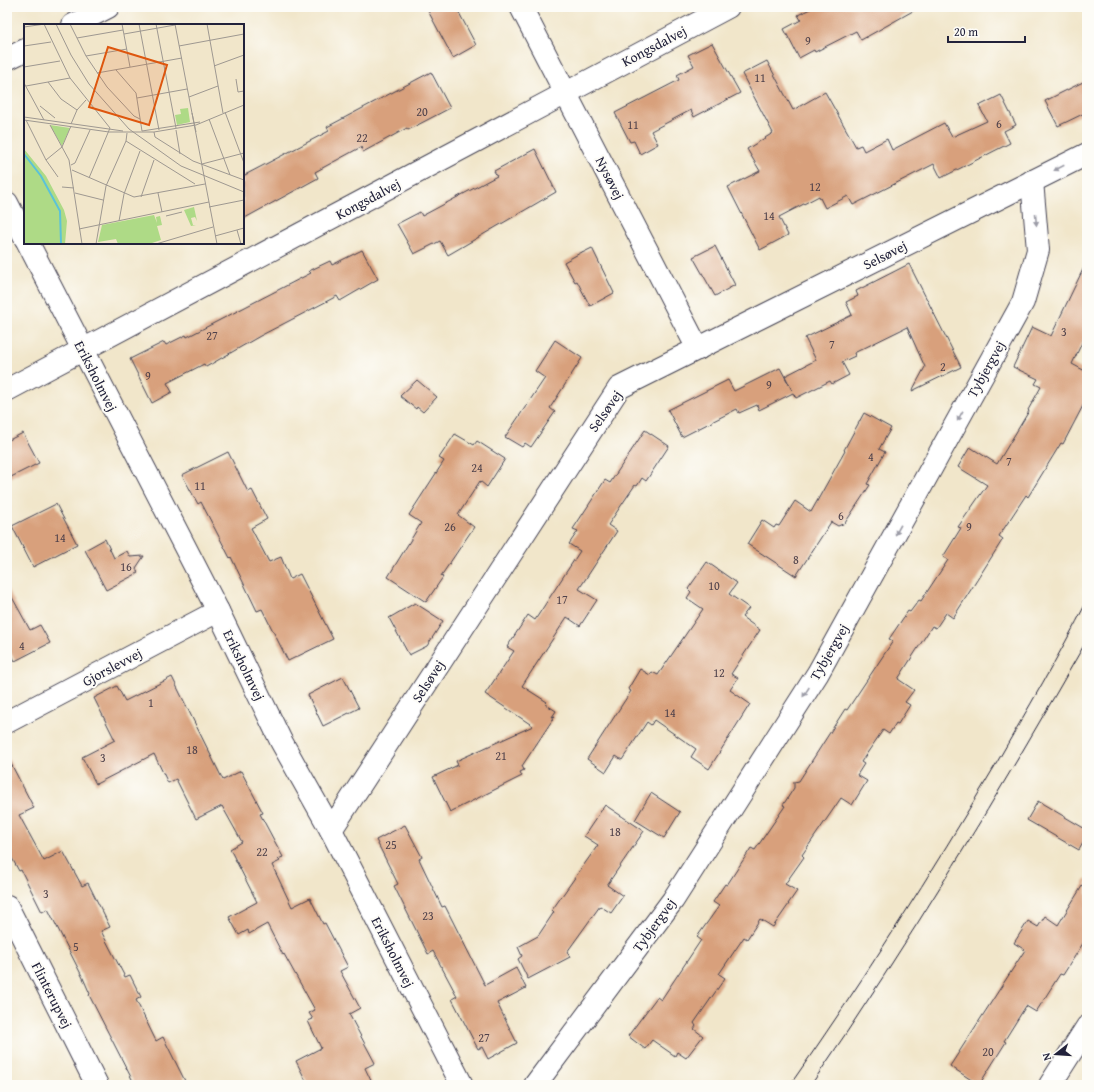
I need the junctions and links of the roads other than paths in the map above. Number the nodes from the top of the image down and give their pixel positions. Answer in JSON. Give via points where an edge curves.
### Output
{"nodes":[{"id":1,"x":108,"y":7,"type":"edge"},
{"id":2,"x":522,"y":7,"type":"edge"},
{"id":3,"x":728,"y":7,"type":"edge"},
{"id":4,"x":75,"y":24,"type":"edge"},
{"id":5,"x":24,"y":50,"type":"edge"},
{"id":6,"x":7,"y":59,"type":"edge"},
{"id":7,"x":566,"y":93,"type":"junction"},
{"id":8,"x":1087,"y":154,"type":"edge"},
{"id":9,"x":1032,"y":181,"type":"junction"},
{"id":10,"x":7,"y":203,"type":"edge"},
{"id":11,"x":24,"y":236,"type":"edge"},
{"id":12,"x":29,"y":244,"type":"edge"},
{"id":13,"x":698,"y":349,"type":"junction"},
{"id":14,"x":83,"y":351,"type":"junction"},
{"id":15,"x":7,"y":390,"type":"edge"},
{"id":16,"x":218,"y":611,"type":"junction"},
{"id":17,"x":7,"y":722,"type":"edge"},
{"id":18,"x":331,"y":830,"type":"junction"},
{"id":19,"x":7,"y":906,"type":"edge"},
{"id":20,"x":1087,"y":1027,"type":"edge"},
{"id":21,"x":98,"y":1085,"type":"edge"},
{"id":22,"x":462,"y":1085,"type":"edge"},
{"id":23,"x":535,"y":1085,"type":"edge"},
{"id":24,"x":1050,"y":1085,"type":"edge"}],
"edges":[{"from":1,"to":4,"type":"street"},
{"from":2,"to":7,"type":"street","name":"Nysøvej"},
{"from":3,"to":7,"type":"street","name":"Kongsdalvej"},
{"from":5,"to":6,"type":"street"},
{"from":7,"to":13,"type":"street","name":"Nysøvej"},
{"from":7,"to":14,"type":"street","name":"Kongsdalvej"},
{"from":8,"to":9,"type":"street","name":"Selsøvej","one_way":true},
{"from":9,"to":13,"type":"street","name":"Selsøvej"},
{"from":9,"to":23,"type":"street","name":"Tybjergvej","one_way":true,"via":[[1038,250],[1023,302],[818,673],[673,900]]},
{"from":10,"to":11,"type":"street"},
{"from":12,"to":14,"type":"street","name":"Eriksholmvej"},
{"from":13,"to":18,"type":"street","name":"Selsøvej","via":[[619,388]]},
{"from":14,"to":15,"type":"street","name":"Kongsdalvej"},
{"from":14,"to":16,"type":"street","name":"Eriksholmvej"},
{"from":16,"to":17,"type":"street","name":"Gjorslevvej"},
{"from":16,"to":18,"type":"street","name":"Eriksholmvej","via":[[281,741]]},
{"from":18,"to":22,"type":"street","name":"Eriksholmvej"},
{"from":19,"to":21,"type":"street","name":"Flinterupvej"},
{"from":20,"to":24,"type":"street"}]}
